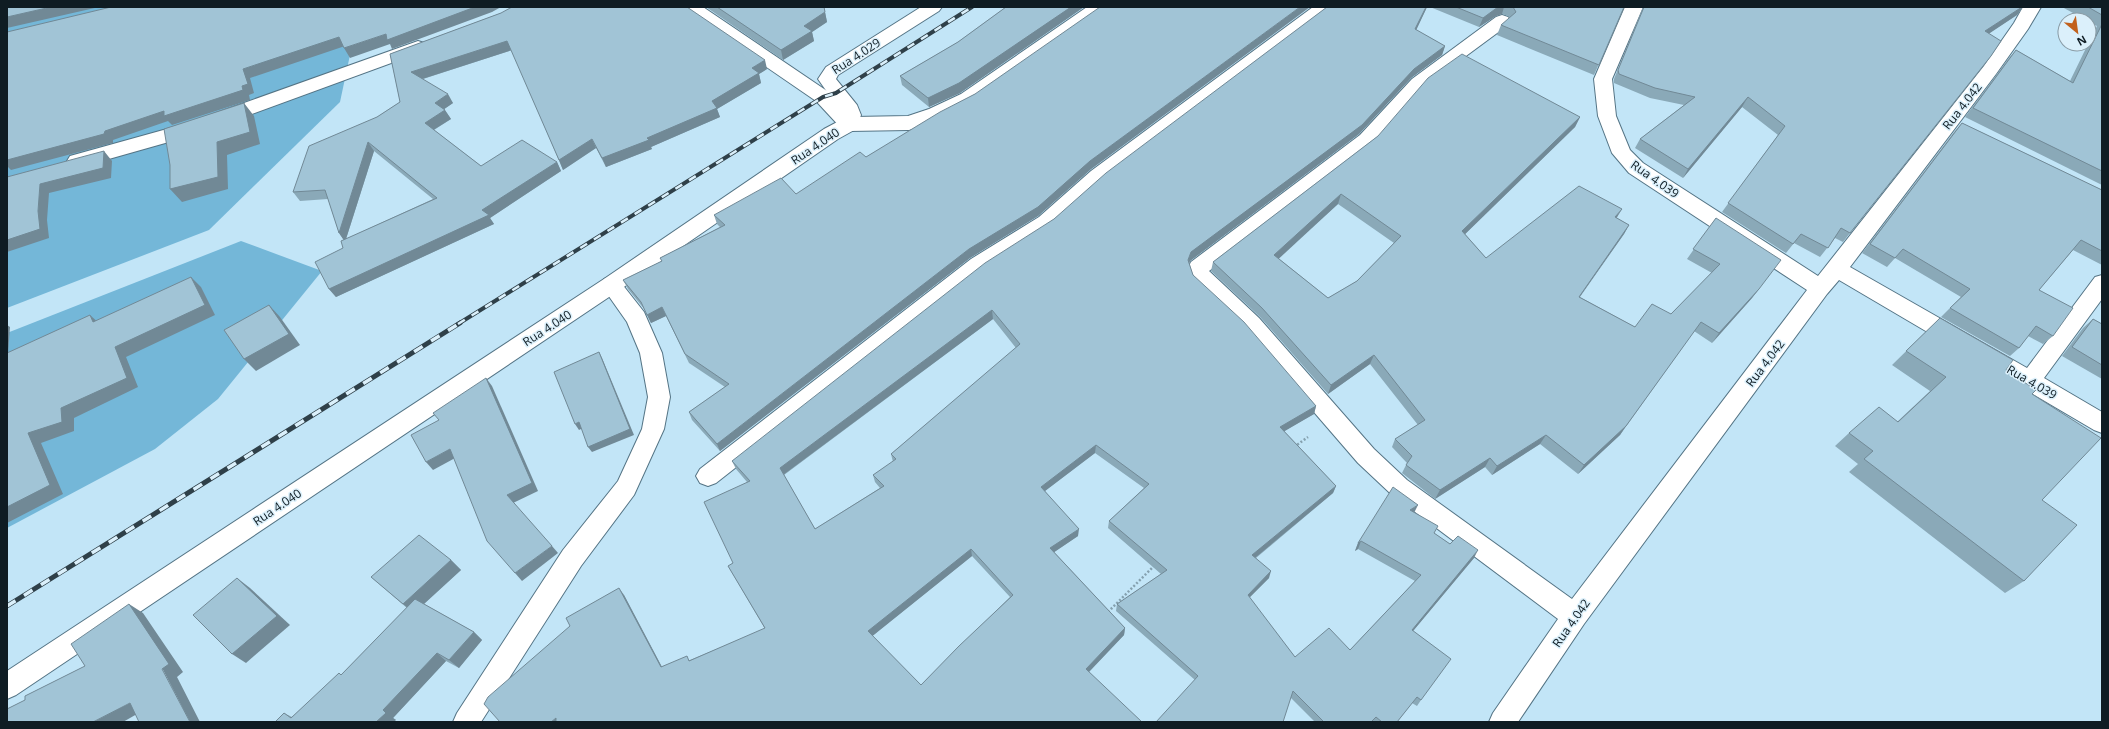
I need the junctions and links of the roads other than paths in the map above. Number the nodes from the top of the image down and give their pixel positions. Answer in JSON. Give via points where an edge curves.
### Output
{"nodes":[{"id":1,"x":691,"y":7,"type":"edge"},
{"id":2,"x":933,"y":7,"type":"edge"},
{"id":3,"x":1099,"y":7,"type":"edge"},
{"id":4,"x":1324,"y":7,"type":"edge"},
{"id":5,"x":2032,"y":7,"type":"edge"},
{"id":6,"x":1630,"y":8,"type":"edge"},
{"id":7,"x":1502,"y":22,"type":"edge"},
{"id":8,"x":432,"y":42,"type":"edge"},
{"id":9,"x":849,"y":124,"type":"junction"},
{"id":10,"x":58,"y":166,"type":"edge"},
{"id":11,"x":1837,"y":269,"type":"junction"},
{"id":12,"x":2102,"y":283,"type":"edge"},
{"id":13,"x":611,"y":285,"type":"junction"},
{"id":14,"x":1820,"y":288,"type":"junction"},
{"id":15,"x":2030,"y":381,"type":"junction"},
{"id":16,"x":2102,"y":423,"type":"edge"},
{"id":17,"x":708,"y":476,"type":"dead end"},
{"id":18,"x":1575,"y":616,"type":"junction"},
{"id":19,"x":7,"y":686,"type":"edge"},
{"id":20,"x":466,"y":722,"type":"edge"},
{"id":21,"x":1502,"y":722,"type":"edge"}],
"edges":[{"from":1,"to":9,"type":"street","via":[[823,97]]},
{"from":2,"to":9,"type":"street","name":"Rua 4.029","via":[[828,75],[827,79],[850,110],[852,115]]},
{"from":3,"to":9,"type":"street","name":"Rua 4.040","via":[[968,98],[936,114],[909,122],[881,125]]},
{"from":4,"to":17,"type":"street","via":[[1098,176],[1046,222],[978,265]]},
{"from":5,"to":11,"type":"street","name":"Rua 4.042","via":[[1957,123]]},
{"from":6,"to":14,"type":"street","name":"Rua 4.039","via":[[1603,79],[1607,116],[1622,153],[1636,168]]},
{"from":7,"to":18,"type":"street","via":[[1418,83],[1367,140],[1198,268],[1200,277],[1251,324],[1366,456],[1399,487]]},
{"from":8,"to":10,"type":"street","via":[[190,129]]},
{"from":9,"to":13,"type":"street","name":"Rua 4.040"},
{"from":11,"to":14,"type":"street","name":"Rua 4.042"},
{"from":11,"to":15,"type":"street","name":"Rua 4.039"},
{"from":12,"to":15,"type":"street"},
{"from":13,"to":19,"type":"street","name":"Rua 4.040"},
{"from":13,"to":20,"type":"street","via":[[636,318],[651,353],[659,397],[653,428],[626,488],[572,558]]},
{"from":14,"to":18,"type":"street","name":"Rua 4.042"},
{"from":15,"to":16,"type":"street","name":"Rua 4.039"},
{"from":18,"to":21,"type":"street","name":"Rua 4.042"}]}
